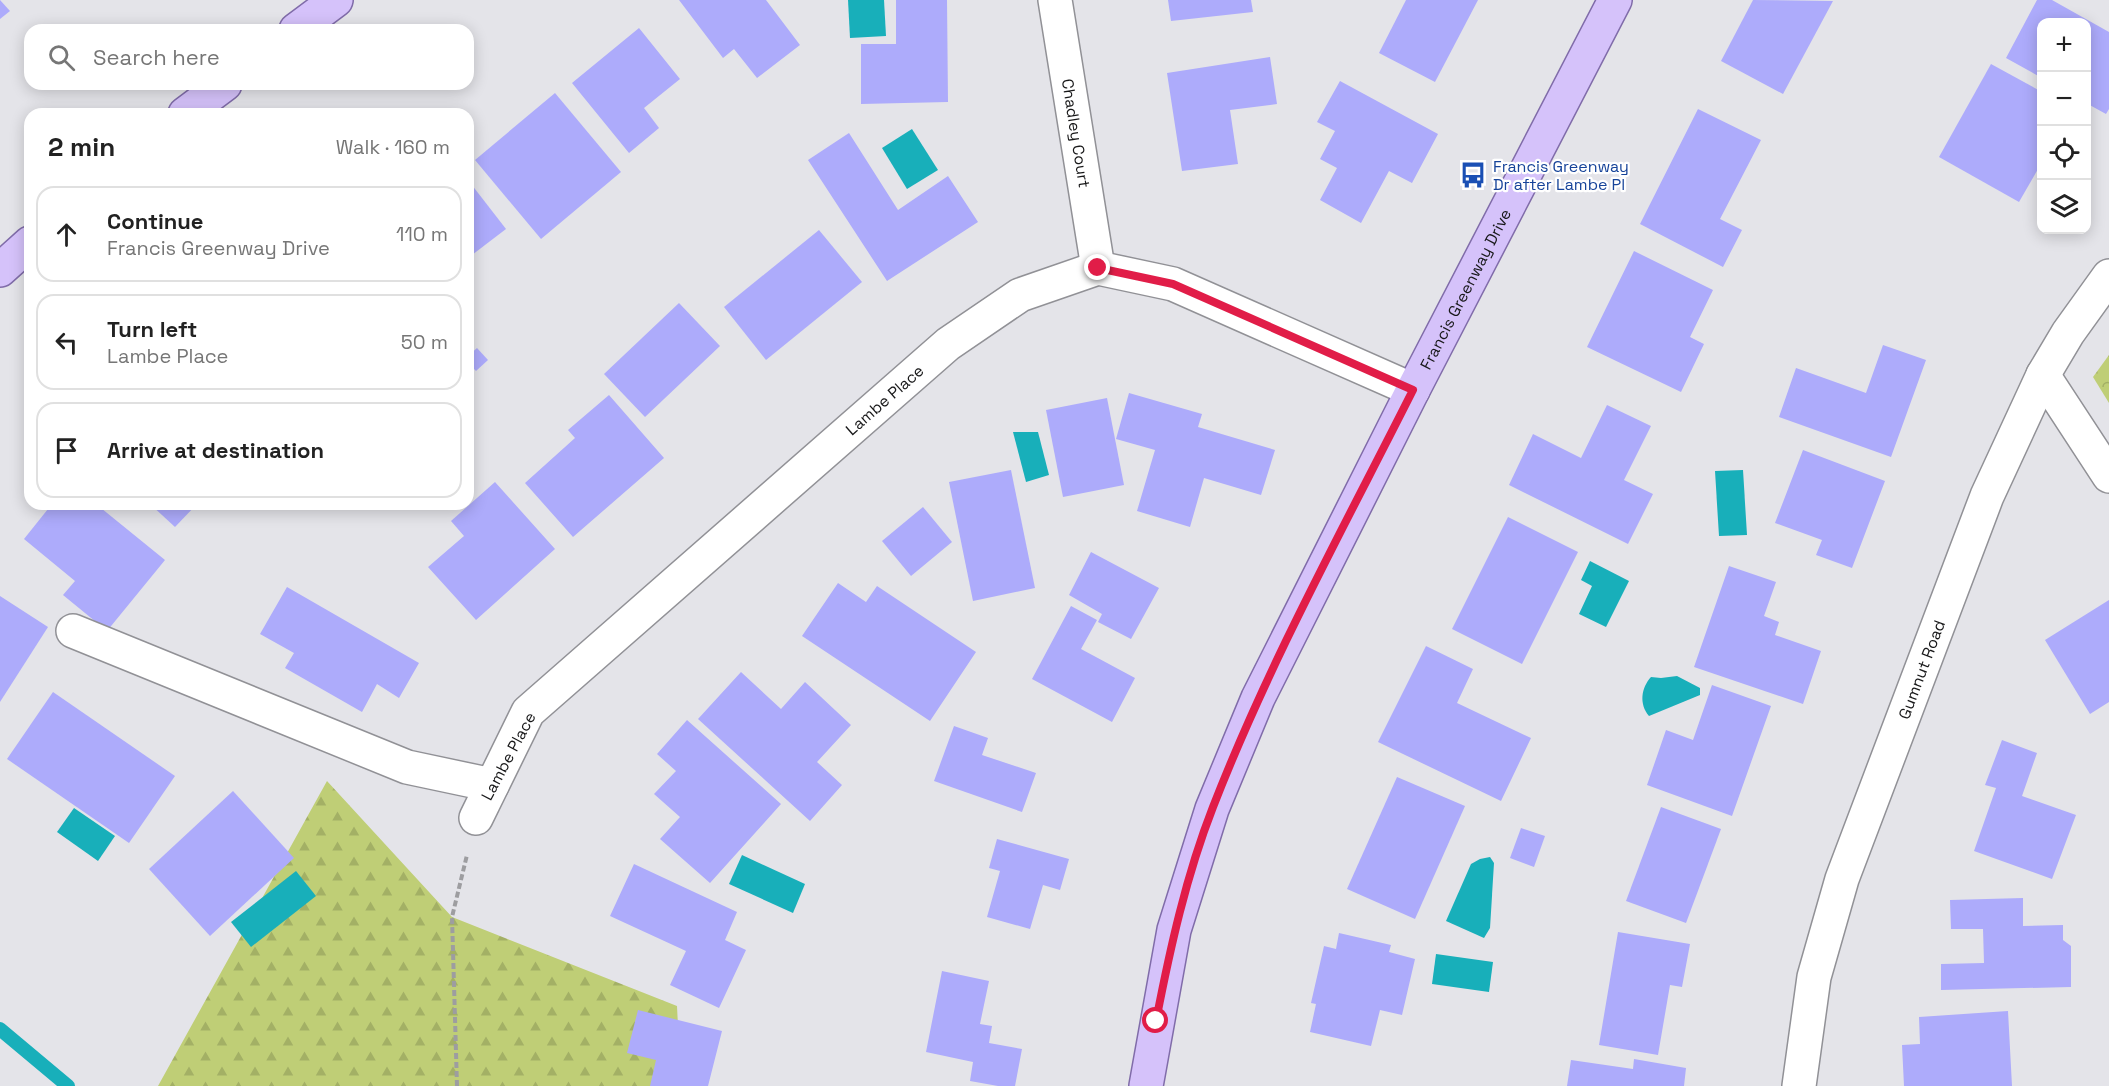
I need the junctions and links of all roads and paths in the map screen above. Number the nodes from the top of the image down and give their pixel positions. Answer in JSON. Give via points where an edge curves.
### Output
{"nodes":[{"id":1,"x":336,"y":0,"type":"edge"},
{"id":2,"x":1055,"y":0,"type":"edge"},
{"id":3,"x":1615,"y":0,"type":"edge"},
{"id":4,"x":304,"y":24,"type":"edge"},
{"id":5,"x":217,"y":90,"type":"edge"},
{"id":6,"x":193,"y":108,"type":"edge"},
{"id":7,"x":24,"y":248,"type":"edge"},
{"id":8,"x":1098,"y":268,"type":"junction"},
{"id":9,"x":0,"y":270,"type":"edge"},
{"id":10,"x":2109,"y":276,"type":"edge"},
{"id":11,"x":2043,"y":375,"type":"junction"},
{"id":12,"x":1413,"y":390,"type":"junction"},
{"id":13,"x":2109,"y":476,"type":"edge"},
{"id":14,"x":73,"y":632,"type":"dead end"},
{"id":15,"x":492,"y":785,"type":"junction"},
{"id":16,"x":476,"y":818,"type":"joint"},
{"id":17,"x":457,"y":1086,"type":"edge"},
{"id":18,"x":1146,"y":1086,"type":"edge"},
{"id":19,"x":1799,"y":1086,"type":"edge"}],
"edges":[{"from":1,"to":4,"type":"main road"},
{"from":2,"to":8,"type":"street","name":"Chadley Court"},
{"from":3,"to":12,"type":"main road","name":"Francis Greenway Drive"},
{"from":5,"to":6,"type":"main road"},
{"from":7,"to":9,"type":"main road"},
{"from":8,"to":12,"type":"street","via":[[1173,284]]},
{"from":8,"to":15,"type":"street","name":"Lambe Place","via":[[1020,295],[948,344],[528,712]]},
{"from":10,"to":11,"type":"street","name":"Gumnut Road"},
{"from":11,"to":13,"type":"street"},
{"from":11,"to":19,"type":"street","name":"Gumnut Road","via":[[1987,496],[1842,879],[1814,977]]},
{"from":12,"to":18,"type":"main road","name":"Francis Greenway Drive","via":[[1258,698],[1212,809],[1174,930]]},
{"from":14,"to":15,"type":"street","via":[[407,767]]},
{"from":15,"to":16,"type":"street","name":"Lambe Place"},
{"from":16,"to":17,"type":"path","via":[[452,918]]}]}
